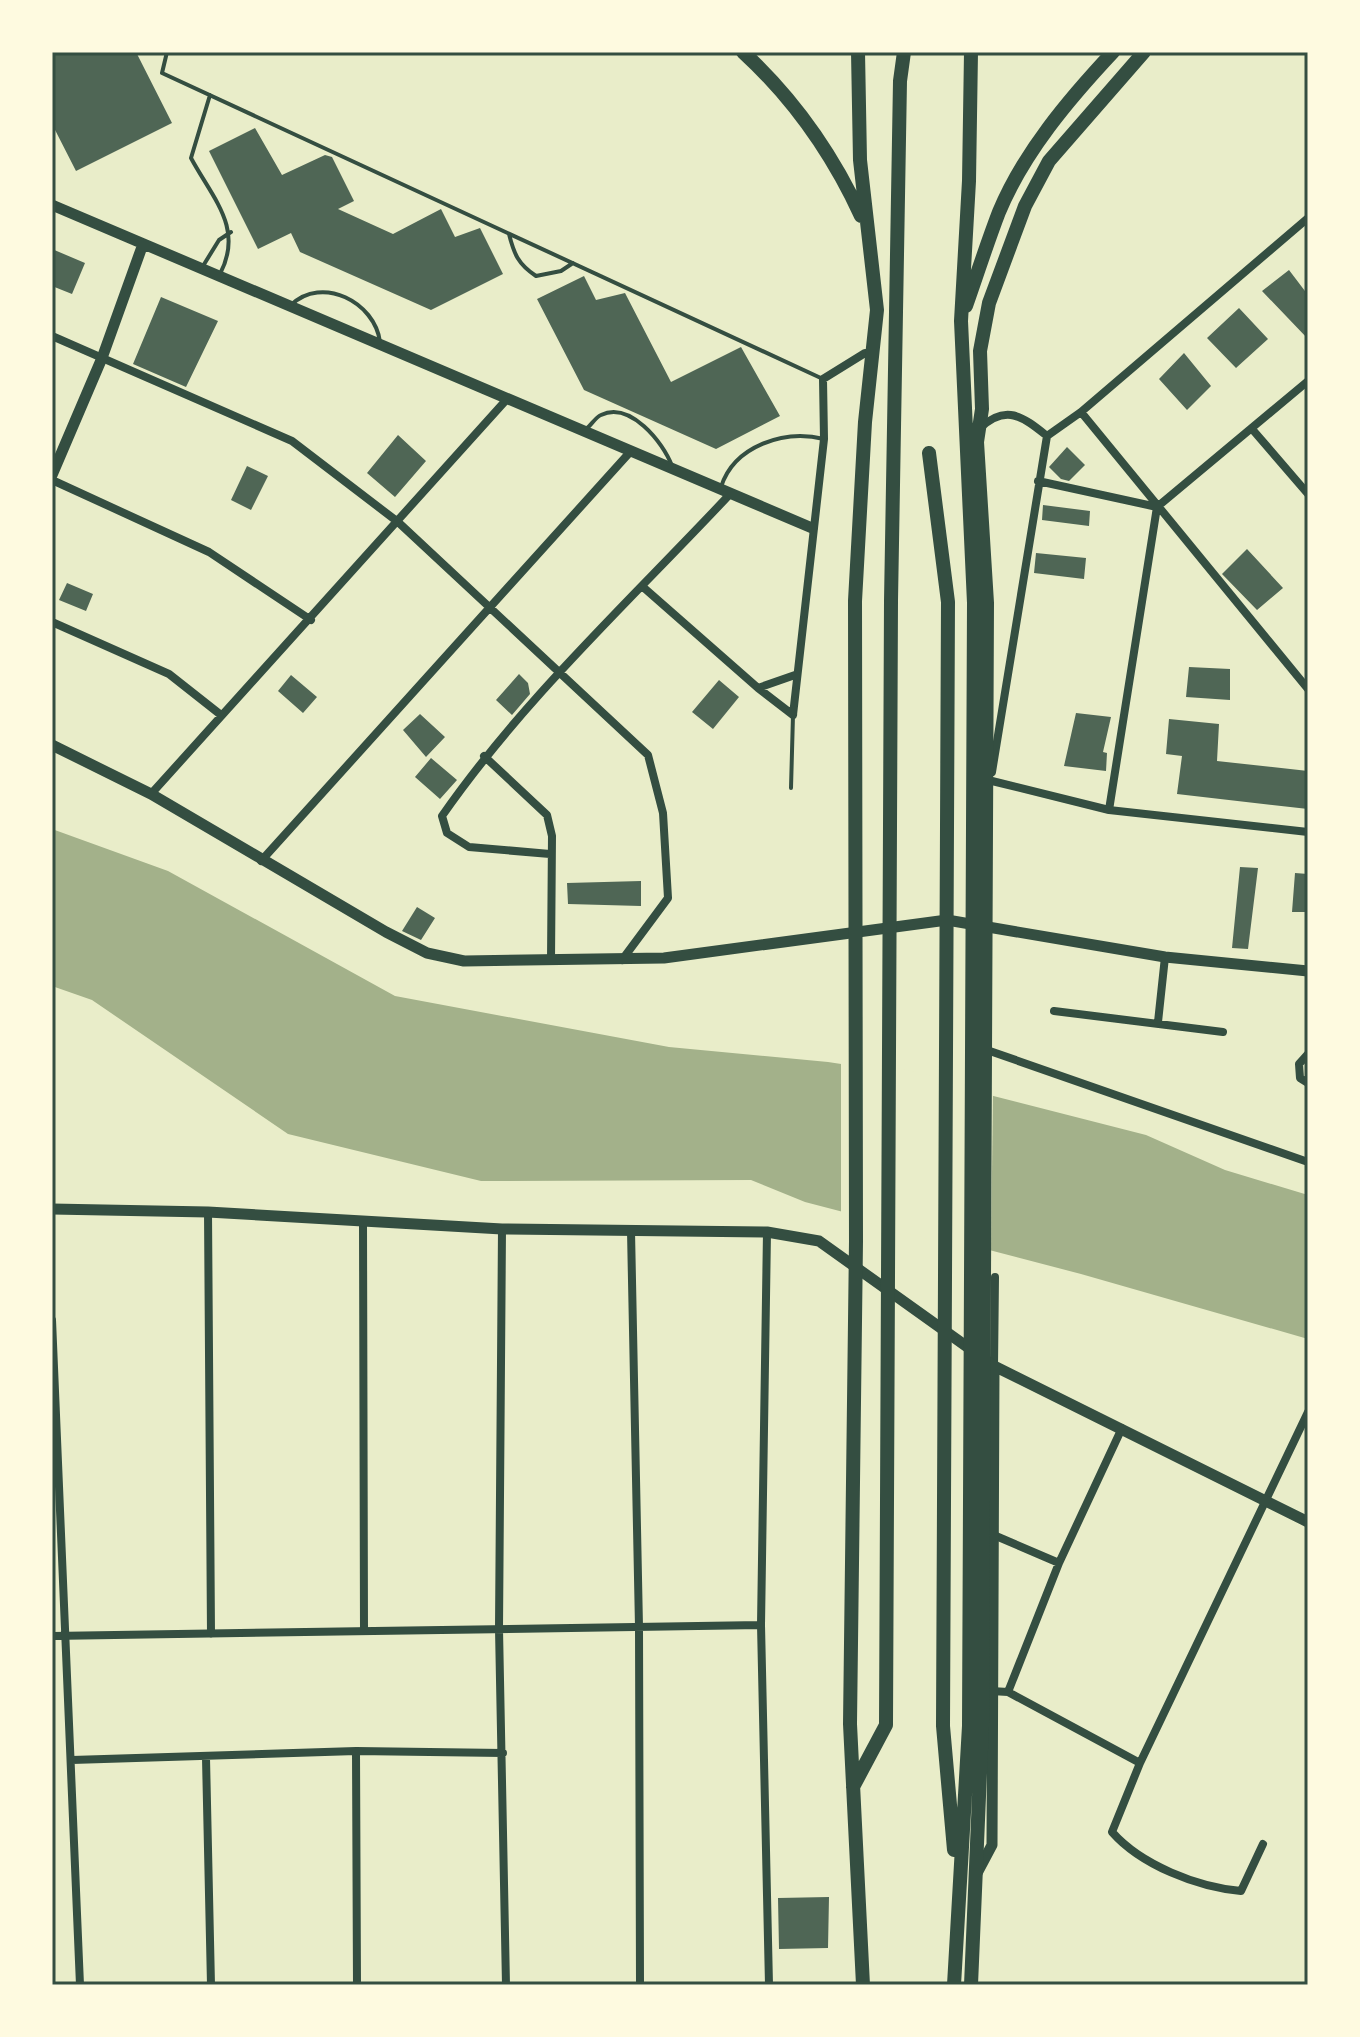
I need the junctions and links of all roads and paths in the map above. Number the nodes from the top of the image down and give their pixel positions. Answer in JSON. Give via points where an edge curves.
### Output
{"nodes":[{"id":1,"x":167,"y":52,"type":"edge"},
{"id":2,"x":743,"y":52,"type":"edge"},
{"id":3,"x":858,"y":52,"type":"edge"},
{"id":4,"x":904,"y":52,"type":"edge"},
{"id":5,"x":971,"y":52,"type":"edge"},
{"id":6,"x":1113,"y":52,"type":"edge"},
{"id":7,"x":1144,"y":52,"type":"edge"},
{"id":8,"x":210,"y":95,"type":"junction"},
{"id":9,"x":52,"y":205,"type":"edge"},
{"id":10,"x":1308,"y":218,"type":"edge"},
{"id":11,"x":867,"y":228,"type":"junction"},
{"id":12,"x":231,"y":232,"type":"junction"},
{"id":13,"x":509,"y":234,"type":"junction"},
{"id":14,"x":143,"y":244,"type":"junction"},
{"id":15,"x":573,"y":263,"type":"junction"},
{"id":16,"x":202,"y":268,"type":"junction"},
{"id":17,"x":219,"y":276,"type":"junction"},
{"id":18,"x":290,"y":306,"type":"junction"},
{"id":19,"x":961,"y":321,"type":"junction"},
{"id":20,"x":52,"y":336,"type":"edge"},
{"id":21,"x":380,"y":344,"type":"junction"},
{"id":22,"x":874,"y":355,"type":"junction"},
{"id":23,"x":102,"y":358,"type":"junction"},
{"id":24,"x":823,"y":379,"type":"junction"},
{"id":25,"x":1308,"y":381,"type":"edge"},
{"id":26,"x":508,"y":398,"type":"junction"},
{"id":27,"x":1081,"y":412,"type":"junction"},
{"id":28,"x":979,"y":428,"type":"junction"},
{"id":29,"x":1252,"y":429,"type":"junction"},
{"id":30,"x":584,"y":431,"type":"junction"},
{"id":31,"x":1047,"y":436,"type":"junction"},
{"id":32,"x":824,"y":439,"type":"junction"},
{"id":33,"x":631,"y":451,"type":"junction"},
{"id":34,"x":930,"y":455,"type":"dead end"},
{"id":35,"x":672,"y":468,"type":"junction"},
{"id":36,"x":52,"y":477,"type":"edge"},
{"id":37,"x":1038,"y":481,"type":"junction"},
{"id":38,"x":726,"y":491,"type":"junction"},
{"id":39,"x":1308,"y":494,"type":"edge"},
{"id":40,"x":1157,"y":507,"type":"junction"},
{"id":41,"x":398,"y":522,"type":"junction"},
{"id":42,"x":812,"y":528,"type":"junction"},
{"id":43,"x":643,"y":587,"type":"junction"},
{"id":44,"x":981,"y":603,"type":"junction"},
{"id":45,"x":490,"y":606,"type":"junction"},
{"id":46,"x":311,"y":620,"type":"junction"},
{"id":47,"x":52,"y":622,"type":"edge"},
{"id":48,"x":558,"y":673,"type":"junction"},
{"id":49,"x":795,"y":675,"type":"junction"},
{"id":50,"x":758,"y":688,"type":"junction"},
{"id":51,"x":1308,"y":689,"type":"edge"},
{"id":52,"x":221,"y":715,"type":"junction"},
{"id":53,"x":793,"y":715,"type":"junction"},
{"id":54,"x":52,"y":745,"type":"edge"},
{"id":55,"x":484,"y":756,"type":"junction"},
{"id":56,"x":992,"y":781,"type":"junction"},
{"id":57,"x":791,"y":788,"type":"dead end"},
{"id":58,"x":151,"y":794,"type":"junction"},
{"id":59,"x":1109,"y":810,"type":"junction"},
{"id":60,"x":1308,"y":832,"type":"edge"},
{"id":61,"x":550,"y":854,"type":"junction"},
{"id":62,"x":261,"y":861,"type":"junction"},
{"id":63,"x":987,"y":930,"type":"junction"},
{"id":64,"x":1165,"y":957,"type":"junction"},
{"id":65,"x":551,"y":960,"type":"junction"},
{"id":66,"x":622,"y":961,"type":"junction"},
{"id":67,"x":1308,"y":971,"type":"edge"},
{"id":68,"x":1054,"y":1011,"type":"dead end"},
{"id":69,"x":1158,"y":1022,"type":"junction"},
{"id":70,"x":1223,"y":1032,"type":"dead end"},
{"id":71,"x":1308,"y":1054,"type":"edge"},
{"id":72,"x":1308,"y":1083,"type":"edge"},
{"id":73,"x":1308,"y":1162,"type":"edge"},
{"id":74,"x":52,"y":1209,"type":"edge"},
{"id":75,"x":208,"y":1212,"type":"junction"},
{"id":76,"x":363,"y":1222,"type":"junction"},
{"id":77,"x":502,"y":1229,"type":"junction"},
{"id":78,"x":631,"y":1231,"type":"junction"},
{"id":79,"x":767,"y":1232,"type":"junction"},
{"id":80,"x":995,"y":1277,"type":"dead end"},
{"id":81,"x":52,"y":1320,"type":"edge"},
{"id":82,"x":994,"y":1366,"type":"junction"},
{"id":83,"x":1308,"y":1412,"type":"edge"},
{"id":84,"x":1122,"y":1428,"type":"junction"},
{"id":85,"x":1268,"y":1502,"type":"junction"},
{"id":86,"x":1308,"y":1522,"type":"edge"},
{"id":87,"x":996,"y":1536,"type":"junction"},
{"id":88,"x":1059,"y":1563,"type":"junction"},
{"id":89,"x":761,"y":1625,"type":"junction"},
{"id":90,"x":639,"y":1627,"type":"junction"},
{"id":91,"x":499,"y":1629,"type":"junction"},
{"id":92,"x":364,"y":1631,"type":"junction"},
{"id":93,"x":211,"y":1634,"type":"junction"},
{"id":94,"x":52,"y":1636,"type":"edge"},
{"id":95,"x":64,"y":1636,"type":"junction"},
{"id":96,"x":991,"y":1691,"type":"junction"},
{"id":97,"x":1008,"y":1692,"type":"junction"},
{"id":98,"x":976,"y":1726,"type":"junction"},
{"id":99,"x":356,"y":1751,"type":"junction"},
{"id":100,"x":503,"y":1753,"type":"junction"},
{"id":101,"x":206,"y":1758,"type":"junction"},
{"id":102,"x":72,"y":1760,"type":"junction"},
{"id":103,"x":1140,"y":1763,"type":"junction"},
{"id":104,"x":853,"y":1787,"type":"junction"},
{"id":105,"x":1263,"y":1844,"type":"dead end"},
{"id":106,"x":975,"y":1877,"type":"junction"},
{"id":107,"x":958,"y":1898,"type":"junction"},
{"id":108,"x":80,"y":1985,"type":"edge"},
{"id":109,"x":211,"y":1985,"type":"edge"},
{"id":110,"x":357,"y":1985,"type":"edge"},
{"id":111,"x":506,"y":1985,"type":"edge"},
{"id":112,"x":640,"y":1985,"type":"edge"},
{"id":113,"x":769,"y":1985,"type":"edge"},
{"id":114,"x":863,"y":1985,"type":"edge"},
{"id":115,"x":954,"y":1985,"type":"edge"},
{"id":116,"x":971,"y":1985,"type":"edge"}],
"edges":[{"from":1,"to":8,"type":"lane","via":[[162,73]]},
{"from":2,"to":11,"type":"main road","via":[[799,110]]},
{"from":3,"to":11,"type":"main road"},
{"from":4,"to":104,"type":"main road","via":[[891,601],[886,1725]]},
{"from":5,"to":19,"type":"main road"},
{"from":6,"to":19,"type":"main road","via":[[1070,97],[1000,210]]},
{"from":7,"to":28,"type":"main road","via":[[1049,161],[1025,206],[989,303],[980,351]]},
{"from":8,"to":12,"type":"lane","via":[[191,158]]},
{"from":8,"to":13,"type":"lane"},
{"from":9,"to":14,"type":"street"},
{"from":10,"to":27,"type":"street"},
{"from":11,"to":22,"type":"main road","via":[[875,287]]},
{"from":12,"to":16,"type":"lane","via":[[219,240]]},
{"from":12,"to":17,"type":"lane","via":[[231,254]]},
{"from":13,"to":15,"type":"lane"},
{"from":13,"to":15,"type":"lane","via":[[515,256],[536,276]]},
{"from":14,"to":16,"type":"street"},
{"from":14,"to":23,"type":"street"},
{"from":15,"to":24,"type":"lane"},
{"from":16,"to":17,"type":"street"},
{"from":17,"to":18,"type":"street"},
{"from":18,"to":21,"type":"street"},
{"from":18,"to":21,"type":"lane","via":[[315,291],[332,293],[372,317]]},
{"from":19,"to":44,"type":"main road"},
{"from":20,"to":23,"type":"street"},
{"from":21,"to":26,"type":"street"},
{"from":22,"to":24,"type":"street","via":[[865,353]]},
{"from":22,"to":104,"type":"main road","via":[[855,601]]},
{"from":23,"to":36,"type":"street"},
{"from":23,"to":41,"type":"street","via":[[292,441]]},
{"from":24,"to":32,"type":"street"},
{"from":25,"to":29,"type":"street"},
{"from":26,"to":30,"type":"street"},
{"from":26,"to":41,"type":"street"},
{"from":27,"to":31,"type":"street"},
{"from":27,"to":40,"type":"street"},
{"from":28,"to":31,"type":"street","via":[[998,414],[1014,413]]},
{"from":28,"to":44,"type":"main road"},
{"from":29,"to":39,"type":"street"},
{"from":29,"to":40,"type":"street"},
{"from":30,"to":33,"type":"street"},
{"from":30,"to":35,"type":"lane","via":[[601,415],[630,419],[651,429]]},
{"from":31,"to":37,"type":"street"},
{"from":32,"to":38,"type":"lane","via":[[792,437],[751,448],[733,461]]},
{"from":32,"to":42,"type":"street"},
{"from":33,"to":35,"type":"street"},
{"from":33,"to":45,"type":"street"},
{"from":34,"to":107,"type":"main road","via":[[948,602],[943,1726]]},
{"from":35,"to":38,"type":"street"},
{"from":36,"to":46,"type":"street","via":[[209,552]]},
{"from":37,"to":40,"type":"street"},
{"from":37,"to":56,"type":"street"},
{"from":38,"to":42,"type":"street"},
{"from":38,"to":43,"type":"street"},
{"from":40,"to":51,"type":"street"},
{"from":40,"to":59,"type":"street"},
{"from":41,"to":45,"type":"street"},
{"from":41,"to":46,"type":"street"},
{"from":42,"to":49,"type":"street"},
{"from":43,"to":48,"type":"street"},
{"from":43,"to":50,"type":"street"},
{"from":44,"to":98,"type":"main road"},
{"from":45,"to":48,"type":"street"},
{"from":45,"to":62,"type":"street"},
{"from":46,"to":52,"type":"street"},
{"from":47,"to":52,"type":"street","via":[[169,674]]},
{"from":48,"to":55,"type":"street"},
{"from":48,"to":66,"type":"street","via":[[648,755],[657,784],[668,898]]},
{"from":49,"to":50,"type":"street"},
{"from":49,"to":53,"type":"street"},
{"from":50,"to":53,"type":"street"},
{"from":52,"to":58,"type":"street"},
{"from":53,"to":57,"type":"lane"},
{"from":54,"to":58,"type":"street"},
{"from":55,"to":61,"type":"street","via":[[547,815]]},
{"from":55,"to":61,"type":"street","via":[[442,816],[447,833],[469,847]]},
{"from":56,"to":59,"type":"street"},
{"from":56,"to":63,"type":"street","via":[[987,807]]},
{"from":58,"to":62,"type":"street"},
{"from":59,"to":60,"type":"street"},
{"from":61,"to":65,"type":"street"},
{"from":62,"to":65,"type":"street","via":[[427,953],[464,961]]},
{"from":63,"to":64,"type":"street"},
{"from":63,"to":66,"type":"street","via":[[947,920]]},
{"from":63,"to":73,"type":"street","via":[[984,1049]]},
{"from":64,"to":67,"type":"street"},
{"from":64,"to":69,"type":"street"},
{"from":65,"to":66,"type":"street"},
{"from":68,"to":69,"type":"street"},
{"from":69,"to":70,"type":"street"},
{"from":71,"to":72,"type":"street","via":[[1299,1064],[1300,1078]]},
{"from":74,"to":75,"type":"street"},
{"from":75,"to":76,"type":"street"},
{"from":75,"to":93,"type":"street"},
{"from":76,"to":77,"type":"street"},
{"from":76,"to":92,"type":"street"},
{"from":77,"to":78,"type":"street"},
{"from":77,"to":91,"type":"street"},
{"from":78,"to":79,"type":"street"},
{"from":78,"to":90,"type":"street"},
{"from":79,"to":82,"type":"street","via":[[819,1241]]},
{"from":79,"to":89,"type":"street"},
{"from":80,"to":82,"type":"street"},
{"from":81,"to":95,"type":"street"},
{"from":82,"to":84,"type":"street"},
{"from":82,"to":87,"type":"street"},
{"from":83,"to":85,"type":"street"},
{"from":84,"to":85,"type":"street"},
{"from":84,"to":88,"type":"street"},
{"from":85,"to":86,"type":"street"},
{"from":85,"to":103,"type":"street"},
{"from":87,"to":88,"type":"street"},
{"from":87,"to":96,"type":"street"},
{"from":88,"to":97,"type":"street"},
{"from":89,"to":90,"type":"street"},
{"from":89,"to":113,"type":"street"},
{"from":90,"to":91,"type":"street"},
{"from":90,"to":112,"type":"street"},
{"from":91,"to":92,"type":"street"},
{"from":91,"to":100,"type":"street"},
{"from":92,"to":93,"type":"street"},
{"from":93,"to":95,"type":"street"},
{"from":94,"to":95,"type":"street"},
{"from":95,"to":102,"type":"street"},
{"from":96,"to":97,"type":"street"},
{"from":96,"to":106,"type":"street","via":[[992,1845]]},
{"from":97,"to":103,"type":"street"},
{"from":98,"to":106,"type":"main road"},
{"from":98,"to":107,"type":"main road"},
{"from":99,"to":100,"type":"street"},
{"from":99,"to":101,"type":"street"},
{"from":99,"to":110,"type":"street"},
{"from":100,"to":111,"type":"street"},
{"from":101,"to":102,"type":"street"},
{"from":101,"to":109,"type":"street"},
{"from":102,"to":108,"type":"street"},
{"from":103,"to":105,"type":"street","via":[[1112,1832],[1127,1849],[1210,1888],[1241,1891]]},
{"from":104,"to":114,"type":"main road"},
{"from":106,"to":107,"type":"main road"},
{"from":106,"to":116,"type":"main road"},
{"from":107,"to":115,"type":"main road"}]}
